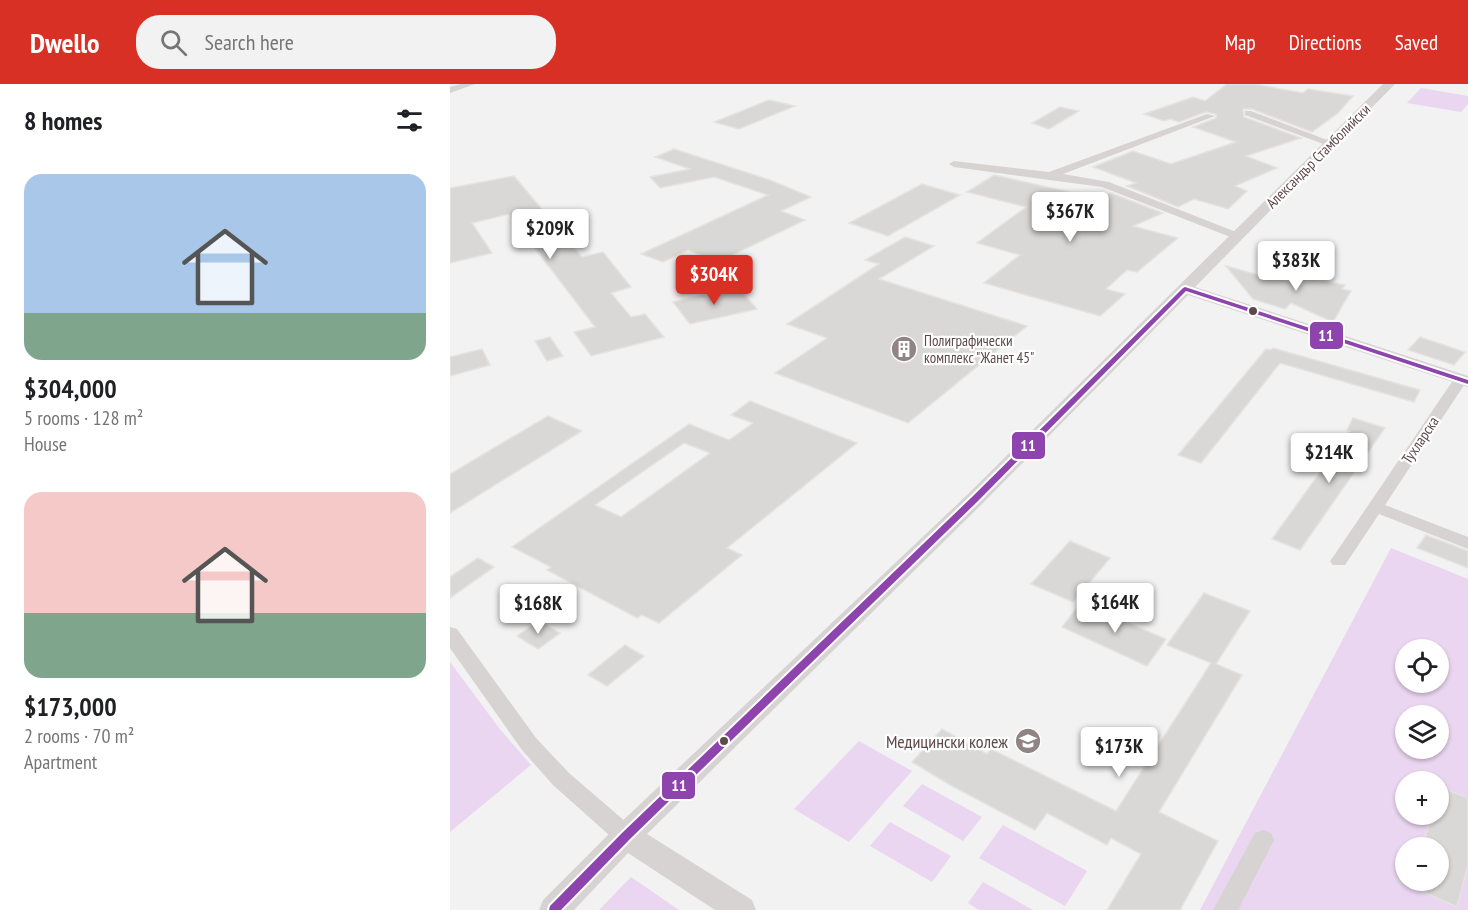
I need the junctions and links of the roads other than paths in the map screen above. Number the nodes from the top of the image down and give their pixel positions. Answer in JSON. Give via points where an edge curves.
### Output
{"nodes":[{"id":1,"x":471,"y":84,"type":"edge"},
{"id":2,"x":1389,"y":84,"type":"edge"},
{"id":3,"x":450,"y":90,"type":"edge"},
{"id":4,"x":1248,"y":113,"type":"dead end"},
{"id":5,"x":1210,"y":116,"type":"dead end"},
{"id":6,"x":1330,"y":143,"type":"junction"},
{"id":7,"x":954,"y":164,"type":"dead end"},
{"id":8,"x":1049,"y":175,"type":"junction"},
{"id":9,"x":1237,"y":236,"type":"junction"},
{"id":10,"x":1185,"y":289,"type":"junction"},
{"id":11,"x":1464,"y":380,"type":"edge"},
{"id":12,"x":1375,"y":507,"type":"junction"},
{"id":13,"x":1468,"y":543,"type":"edge"},
{"id":14,"x":1339,"y":561,"type":"dead end"},
{"id":15,"x":450,"y":634,"type":"edge"},
{"id":16,"x":626,"y":836,"type":"junction"},
{"id":17,"x":1263,"y":840,"type":"dead end"},
{"id":18,"x":554,"y":910,"type":"edge"},
{"id":19,"x":741,"y":910,"type":"edge"},
{"id":20,"x":1226,"y":910,"type":"edge"}],
"edges":[{"from":1,"to":3,"type":"street"},
{"from":2,"to":6,"type":"street","name":"Александър Стамболийски"},
{"from":4,"to":6,"type":"street"},
{"from":5,"to":8,"type":"street"},
{"from":6,"to":9,"type":"street","name":"Александър Стамболийски"},
{"from":7,"to":8,"type":"street"},
{"from":8,"to":9,"type":"street","via":[[1105,184]]},
{"from":9,"to":10,"type":"street","name":"Александър Стамболийски"},
{"from":10,"to":11,"type":"street"},
{"from":10,"to":16,"type":"street","name":"Александър Стамболийски","via":[[975,499]]},
{"from":11,"to":12,"type":"street","name":"Тухларска"},
{"from":12,"to":13,"type":"street"},
{"from":12,"to":14,"type":"street","name":"Тухларска"},
{"from":15,"to":16,"type":"street","via":[[529,744],[561,779]]},
{"from":16,"to":18,"type":"street","name":"Александър Стамболийски"},
{"from":16,"to":19,"type":"street"},
{"from":17,"to":20,"type":"street"}]}
